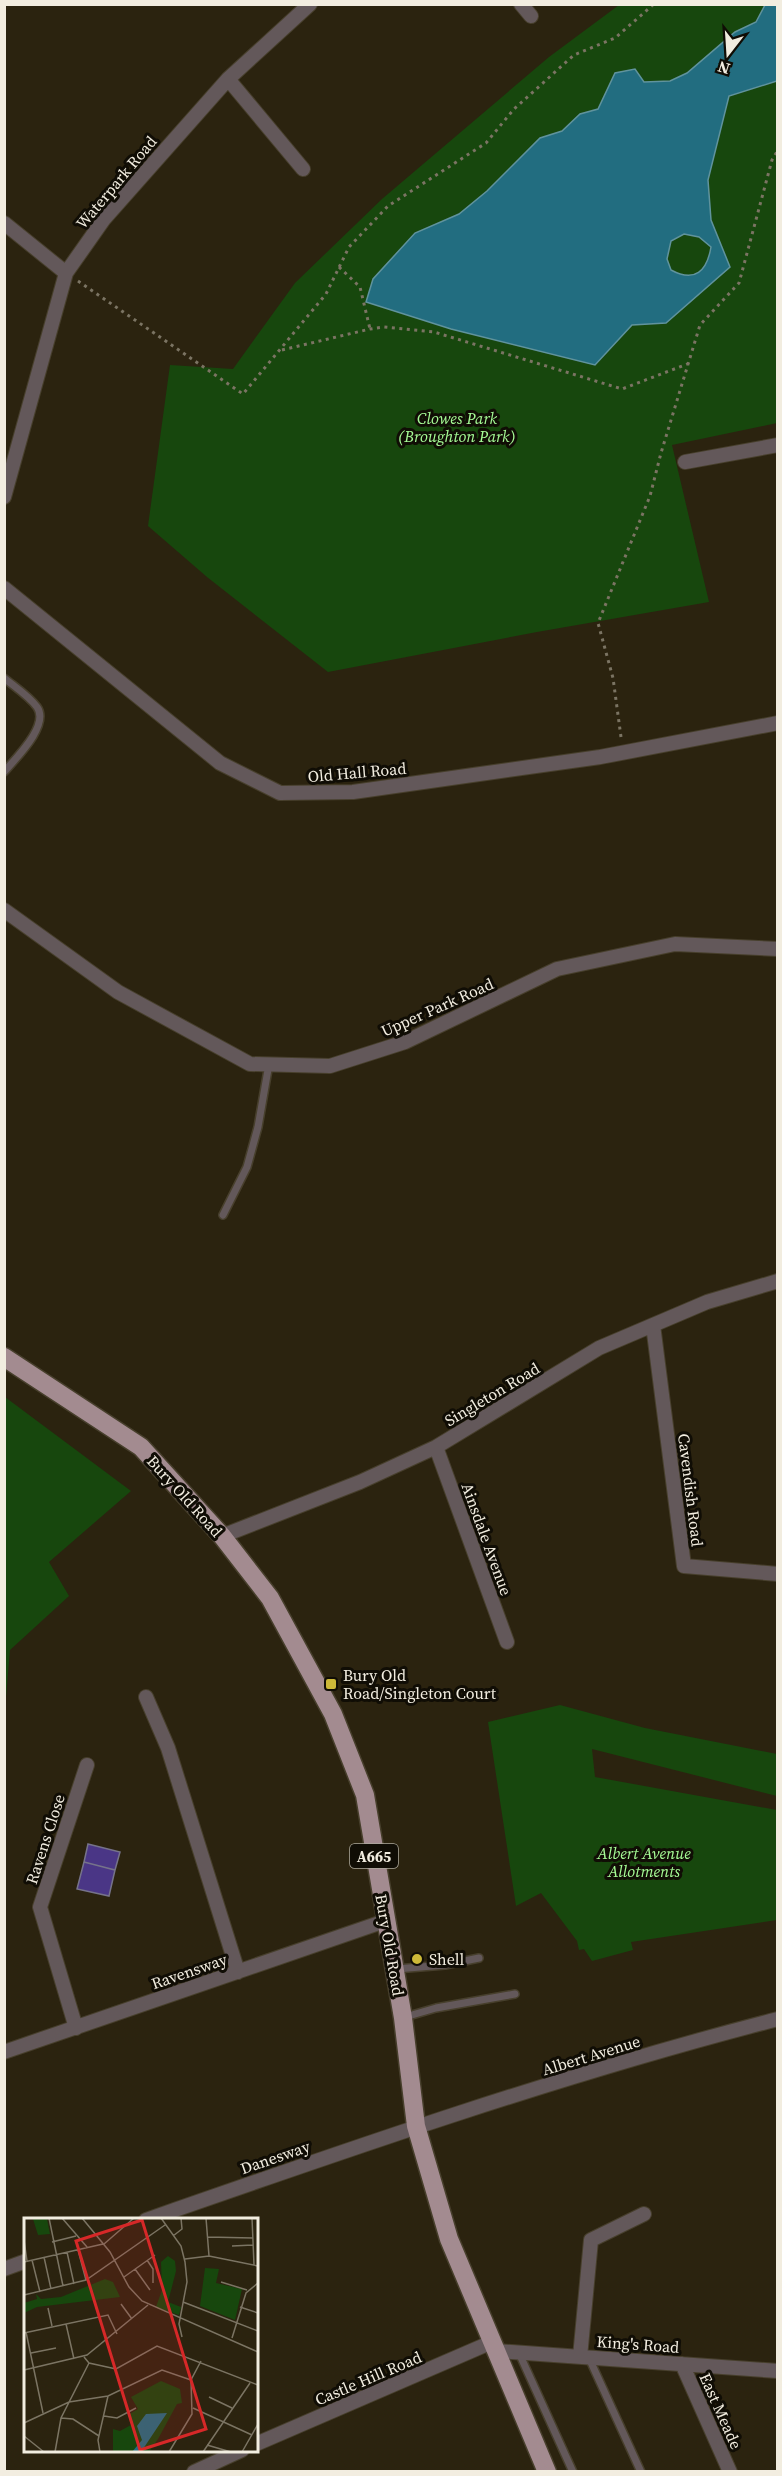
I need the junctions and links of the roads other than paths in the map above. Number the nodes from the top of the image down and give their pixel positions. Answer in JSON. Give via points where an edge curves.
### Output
{"nodes":[{"id":1,"x":310,"y":4,"type":"edge"},
{"id":2,"x":520,"y":4,"type":"edge"},
{"id":3,"x":531,"y":16,"type":"dead end"},
{"id":4,"x":228,"y":79,"type":"junction"},
{"id":5,"x":303,"y":169,"type":"dead end"},
{"id":6,"x":4,"y":223,"type":"edge"},
{"id":7,"x":66,"y":273,"type":"junction"},
{"id":8,"x":777,"y":445,"type":"edge"},
{"id":9,"x":685,"y":462,"type":"dead end"},
{"id":10,"x":4,"y":496,"type":"edge"},
{"id":11,"x":4,"y":588,"type":"edge"},
{"id":12,"x":4,"y":678,"type":"edge"},
{"id":13,"x":777,"y":723,"type":"edge"},
{"id":14,"x":4,"y":772,"type":"edge"},
{"id":15,"x":4,"y":910,"type":"edge"},
{"id":16,"x":777,"y":949,"type":"edge"},
{"id":17,"x":269,"y":1064,"type":"junction"},
{"id":18,"x":223,"y":1215,"type":"dead end"},
{"id":19,"x":777,"y":1281,"type":"edge"},
{"id":20,"x":653,"y":1325,"type":"junction"},
{"id":21,"x":4,"y":1357,"type":"edge"},
{"id":22,"x":436,"y":1447,"type":"junction"},
{"id":23,"x":222,"y":1536,"type":"junction"},
{"id":24,"x":777,"y":1574,"type":"edge"},
{"id":25,"x":507,"y":1642,"type":"dead end"},
{"id":26,"x":146,"y":1697,"type":"dead end"},
{"id":27,"x":87,"y":1765,"type":"dead end"},
{"id":28,"x":384,"y":1921,"type":"junction"},
{"id":29,"x":479,"y":1958,"type":"dead end"},
{"id":30,"x":394,"y":1969,"type":"junction"},
{"id":31,"x":238,"y":1972,"type":"junction"},
{"id":32,"x":515,"y":1994,"type":"dead end"},
{"id":33,"x":403,"y":2018,"type":"junction"},
{"id":34,"x":777,"y":2019,"type":"edge"},
{"id":35,"x":76,"y":2028,"type":"junction"},
{"id":36,"x":4,"y":2052,"type":"edge"},
{"id":37,"x":416,"y":2126,"type":"junction"},
{"id":38,"x":644,"y":2214,"type":"dead end"},
{"id":39,"x":152,"y":2218,"type":"edge"},
{"id":40,"x":24,"y":2262,"type":"edge"},
{"id":41,"x":4,"y":2269,"type":"edge"},
{"id":42,"x":494,"y":2347,"type":"junction"},
{"id":43,"x":519,"y":2353,"type":"junction"},
{"id":44,"x":584,"y":2357,"type":"junction"},
{"id":45,"x":682,"y":2364,"type":"junction"},
{"id":46,"x":777,"y":2371,"type":"edge"},
{"id":47,"x":258,"y":2443,"type":"edge"},
{"id":48,"x":241,"y":2452,"type":"edge"},
{"id":49,"x":194,"y":2472,"type":"edge"},
{"id":50,"x":547,"y":2472,"type":"edge"},
{"id":51,"x":573,"y":2472,"type":"edge"},
{"id":52,"x":641,"y":2472,"type":"edge"},
{"id":53,"x":730,"y":2472,"type":"edge"}],
"edges":[{"from":1,"to":4,"type":"street","name":"Waterpark Road"},
{"from":2,"to":3,"type":"street"},
{"from":4,"to":5,"type":"street"},
{"from":4,"to":7,"type":"street","name":"Waterpark Road","via":[[104,219]]},
{"from":6,"to":7,"type":"street"},
{"from":7,"to":10,"type":"street","name":"Waterpark Road"},
{"from":8,"to":9,"type":"street"},
{"from":11,"to":13,"type":"street","name":"Old Hall Road","via":[[220,763],[280,794],[353,792],[624,753]]},
{"from":12,"to":14,"type":"lane","via":[[36,706],[41,719],[36,732]]},
{"from":15,"to":17,"type":"street","name":"Upper Park Road","via":[[118,992],[250,1064]]},
{"from":16,"to":17,"type":"street","name":"Upper Park Road","via":[[675,944],[557,969],[405,1042],[330,1066]]},
{"from":17,"to":18,"type":"lane","via":[[247,1167]]},
{"from":19,"to":20,"type":"street","name":"Singleton Road","via":[[707,1302]]},
{"from":20,"to":22,"type":"street","name":"Singleton Road","via":[[599,1348]]},
{"from":20,"to":24,"type":"street","name":"Cavendish Road","via":[[684,1566]]},
{"from":21,"to":23,"type":"main road","name":"Bury Old Road","number":"A665","via":[[141,1447]]},
{"from":22,"to":23,"type":"street","name":"Singleton Road","via":[[360,1482]]},
{"from":22,"to":25,"type":"street","name":"Ainsdale Avenue"},
{"from":23,"to":28,"type":"main road","name":"Bury Old Road","number":"A665","via":[[270,1598],[333,1714],[365,1795]]},
{"from":26,"to":31,"type":"street","via":[[168,1748]]},
{"from":27,"to":35,"type":"street","name":"Ravens Close","via":[[40,1907]]},
{"from":28,"to":30,"type":"main road","name":"Bury Old Road","number":"A665"},
{"from":28,"to":31,"type":"street","name":"Ravensway"},
{"from":29,"to":30,"type":"lane"},
{"from":30,"to":33,"type":"main road","name":"Bury Old Road","number":"A665"},
{"from":31,"to":35,"type":"street","name":"Ravensway"},
{"from":32,"to":33,"type":"lane"},
{"from":33,"to":37,"type":"main road","name":"Bury Old Road","number":"A665"},
{"from":34,"to":37,"type":"street","name":"Albert Avenue"},
{"from":35,"to":36,"type":"street","name":"Ravensway"},
{"from":37,"to":39,"type":"street","name":"Danesway"},
{"from":37,"to":42,"type":"main road","name":"Bury Old Road","number":"A665","via":[[449,2239]]},
{"from":38,"to":44,"type":"street","via":[[591,2240]]},
{"from":40,"to":41,"type":"street"},
{"from":42,"to":43,"type":"street","name":"King's Road"},
{"from":42,"to":47,"type":"street","name":"Castle Hill Road"},
{"from":42,"to":50,"type":"main road","name":"Bury Old Road","number":"A665"},
{"from":43,"to":44,"type":"street","name":"King's Road"},
{"from":43,"to":51,"type":"lane"},
{"from":44,"to":45,"type":"street","name":"King's Road"},
{"from":44,"to":52,"type":"lane"},
{"from":45,"to":46,"type":"street","name":"King's Road"},
{"from":45,"to":53,"type":"street","name":"East Meade"},
{"from":48,"to":49,"type":"street"}]}
